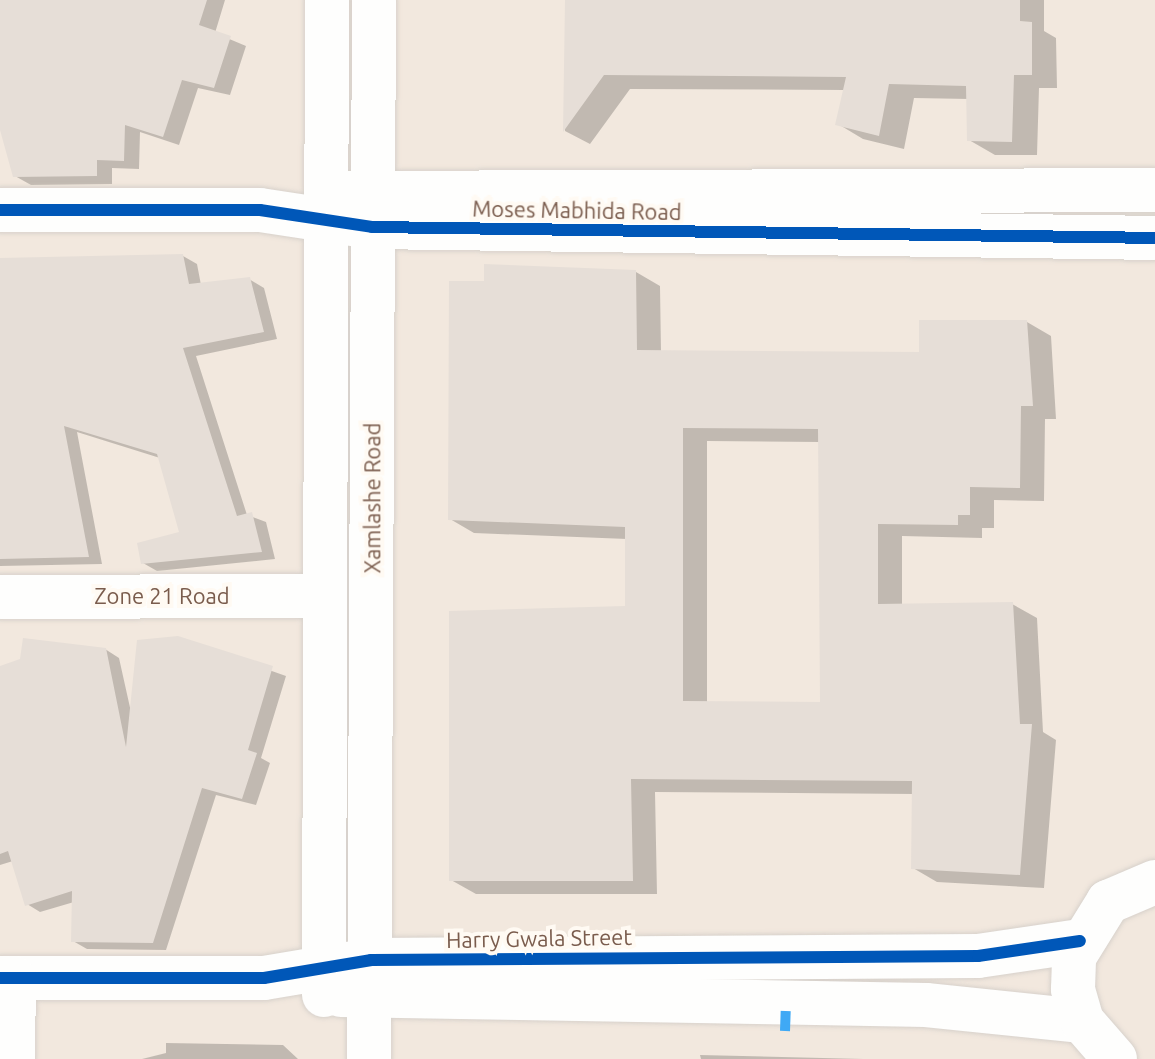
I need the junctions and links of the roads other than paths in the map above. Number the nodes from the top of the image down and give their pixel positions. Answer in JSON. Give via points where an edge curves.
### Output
{"nodes":[{"id":1,"x":327,"y":0,"type":"edge"},
{"id":2,"x":374,"y":0,"type":"edge"},
{"id":3,"x":1155,"y":190,"type":"edge"},
{"id":4,"x":325,"y":209,"type":"junction"},
{"id":5,"x":373,"y":209,"type":"junction"},
{"id":6,"x":0,"y":210,"type":"edge"},
{"id":7,"x":1155,"y":238,"type":"edge"},
{"id":8,"x":323,"y":596,"type":"junction"},
{"id":9,"x":0,"y":597,"type":"edge"},
{"id":10,"x":1155,"y":882,"type":"edge"},
{"id":11,"x":1080,"y":941,"type":"junction"},
{"id":12,"x":7,"y":978,"type":"edge"},
{"id":13,"x":325,"y":978,"type":"junction"},
{"id":14,"x":371,"y":978,"type":"junction"},
{"id":15,"x":1082,"y":1021,"type":"junction"},
{"id":16,"x":13,"y":1059,"type":"edge"},
{"id":17,"x":369,"y":1059,"type":"edge"},
{"id":18,"x":1115,"y":1059,"type":"edge"}],
"edges":[{"from":1,"to":4,"type":"street"},
{"from":2,"to":5,"type":"street","name":"Xamlashe Road"},
{"from":3,"to":5,"type":"street","name":"Moses Mabhida Road"},
{"from":4,"to":5,"type":"street","name":"Moses Mabhida Road"},
{"from":4,"to":6,"type":"street","name":"Moses Mabhida Road"},
{"from":4,"to":8,"type":"street"},
{"from":5,"to":7,"type":"street","name":"Moses Mabhida Road"},
{"from":5,"to":14,"type":"street","name":"Xamlashe Road"},
{"from":8,"to":9,"type":"street","name":"Zone 21 Road"},
{"from":8,"to":13,"type":"street"},
{"from":10,"to":11,"type":"street","via":[[1108,902]]},
{"from":11,"to":14,"type":"street","name":"Harry Gwala Street","via":[[978,956]]},
{"from":11,"to":15,"type":"street","via":[[1073,989]]},
{"from":12,"to":13,"type":"street","name":"Harry Gwala Street"},
{"from":12,"to":16,"type":"street"},
{"from":13,"to":14,"type":"street","name":"Harry Gwala Street"},
{"from":14,"to":15,"type":"street","name":"Harry Gwala Street","via":[[926,1005]]},
{"from":14,"to":17,"type":"street","name":"Xamlashe Road"},
{"from":15,"to":18,"type":"street"}]}
